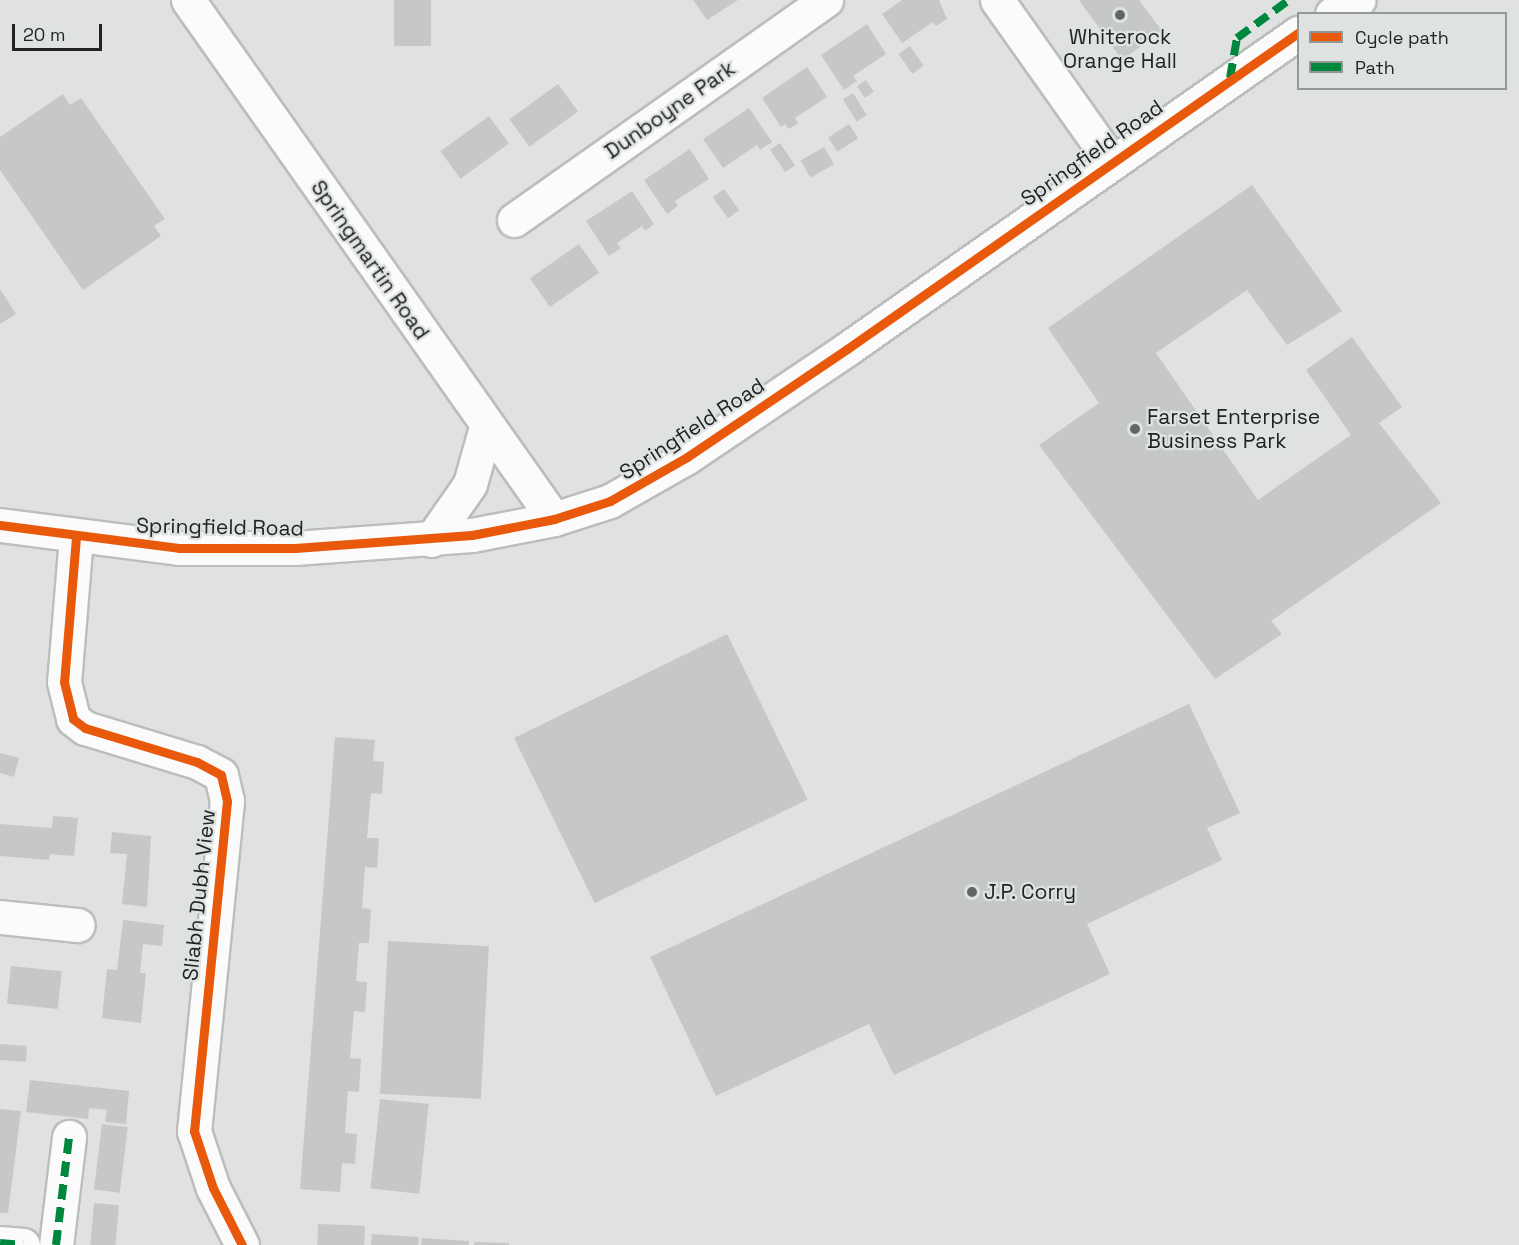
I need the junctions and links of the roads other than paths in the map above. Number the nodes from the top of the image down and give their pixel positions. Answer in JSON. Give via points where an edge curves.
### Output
{"nodes":[{"id":1,"x":188,"y":0,"type":"edge"},
{"id":2,"x":826,"y":0,"type":"edge"},
{"id":3,"x":997,"y":0,"type":"edge"},
{"id":4,"x":1358,"y":0,"type":"edge"},
{"id":5,"x":1336,"y":12,"type":"edge"},
{"id":6,"x":1297,"y":34,"type":"edge"},
{"id":7,"x":1111,"y":161,"type":"junction"},
{"id":8,"x":514,"y":220,"type":"dead end"},
{"id":9,"x":486,"y":427,"type":"junction"},
{"id":10,"x":555,"y":519,"type":"junction"},
{"id":11,"x":0,"y":525,"type":"edge"},
{"id":12,"x":76,"y":537,"type":"junction"},
{"id":13,"x":431,"y":540,"type":"junction"},
{"id":14,"x":0,"y":917,"type":"edge"},
{"id":15,"x":78,"y":925,"type":"dead end"},
{"id":16,"x":69,"y":1137,"type":"dead end"},
{"id":17,"x":0,"y":1243,"type":"edge"},
{"id":18,"x":22,"y":1245,"type":"edge"},
{"id":19,"x":56,"y":1245,"type":"edge"},
{"id":20,"x":242,"y":1245,"type":"edge"}],
"edges":[{"from":1,"to":9,"type":"main road","name":"Springmartin Road"},
{"from":2,"to":8,"type":"main road","name":"Dunboyne Park"},
{"from":3,"to":7,"type":"main road"},
{"from":4,"to":5,"type":"main road"},
{"from":6,"to":7,"type":"main road","name":"Springfield Road"},
{"from":7,"to":10,"type":"main road","name":"Springfield Road","via":[[687,457],[610,501]]},
{"from":9,"to":10,"type":"main road","name":"Springmartin Road"},
{"from":9,"to":13,"type":"main road","via":[[470,484]]},
{"from":10,"to":13,"type":"main road","name":"Springfield Road"},
{"from":11,"to":12,"type":"main road","name":"Springfield Road"},
{"from":12,"to":13,"type":"main road","name":"Springfield Road","via":[[235,549]]},
{"from":12,"to":20,"type":"main road","name":"Sliabh Dubh View","via":[[64,682],[73,719],[85,728],[196,762],[221,775],[227,801],[194,1131],[213,1188]]},
{"from":14,"to":15,"type":"main road"},
{"from":16,"to":19,"type":"main road"},
{"from":17,"to":18,"type":"main road"}]}
